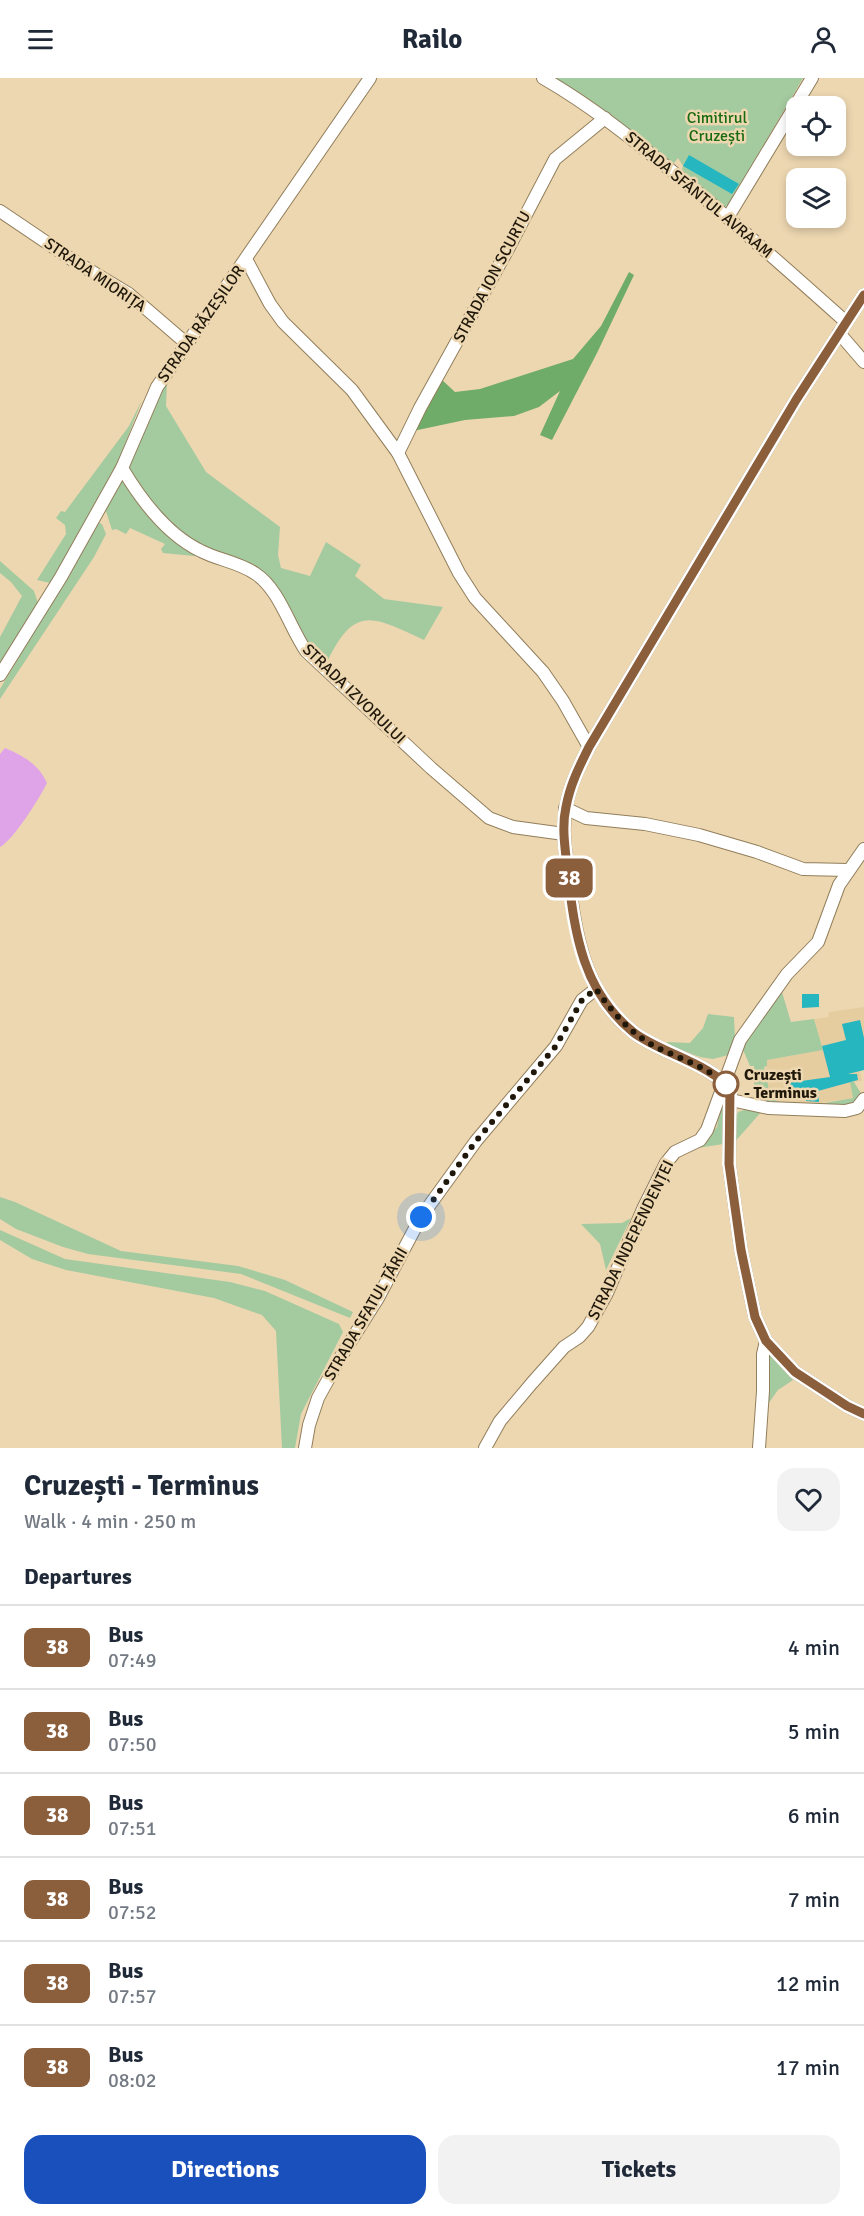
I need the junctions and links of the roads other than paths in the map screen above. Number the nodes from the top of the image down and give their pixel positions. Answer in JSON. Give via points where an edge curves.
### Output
{"nodes":[{"id":1,"x":370,"y":78,"type":"edge"},
{"id":2,"x":543,"y":78,"type":"edge"},
{"id":3,"x":812,"y":78,"type":"edge"},
{"id":4,"x":605,"y":118,"type":"junction"},
{"id":5,"x":0,"y":211,"type":"edge"},
{"id":6,"x":728,"y":217,"type":"junction"},
{"id":7,"x":246,"y":260,"type":"junction"},
{"id":8,"x":864,"y":295,"type":"edge"},
{"id":9,"x":843,"y":327,"type":"junction"},
{"id":10,"x":186,"y":343,"type":"junction"},
{"id":11,"x":864,"y":362,"type":"edge"},
{"id":12,"x":399,"y":453,"type":"junction"},
{"id":13,"x":122,"y":468,"type":"junction"},
{"id":14,"x":0,"y":675,"type":"edge"},
{"id":15,"x":589,"y":747,"type":"junction"},
{"id":16,"x":565,"y":808,"type":"junction"},
{"id":17,"x":564,"y":834,"type":"junction"},
{"id":18,"x":864,"y":849,"type":"edge"},
{"id":19,"x":848,"y":870,"type":"junction"},
{"id":20,"x":596,"y":989,"type":"junction"},
{"id":21,"x":725,"y":1083,"type":"junction"},
{"id":22,"x":864,"y":1099,"type":"edge"},
{"id":23,"x":731,"y":1100,"type":"junction"},
{"id":24,"x":766,"y":1341,"type":"junction"},
{"id":25,"x":864,"y":1414,"type":"edge"},
{"id":26,"x":305,"y":1448,"type":"edge"},
{"id":27,"x":485,"y":1448,"type":"edge"},
{"id":28,"x":759,"y":1448,"type":"edge"}],
"edges":[{"from":1,"to":7,"type":"street","name":"STRADA RĂZEȘILOR"},
{"from":2,"to":4,"type":"street","name":"STRADA SFÂNTUL AVRAAM"},
{"from":3,"to":6,"type":"street"},
{"from":4,"to":6,"type":"street","name":"STRADA SFÂNTUL AVRAAM"},
{"from":4,"to":12,"type":"street","name":"STRADA ION SCURTU","via":[[555,159]]},
{"from":5,"to":10,"type":"street","name":"STRADA MIORIȚA","via":[[129,294]]},
{"from":6,"to":9,"type":"street","name":"STRADA SFÂNTUL AVRAAM"},
{"from":7,"to":10,"type":"street","name":"STRADA RĂZEȘILOR"},
{"from":7,"to":12,"type":"street","via":[[284,322],[352,390]]},
{"from":8,"to":9,"type":"street"},
{"from":9,"to":11,"type":"street","name":"STRADA SFÂNTUL AVRAAM"},
{"from":9,"to":15,"type":"street"},
{"from":10,"to":13,"type":"street","name":"STRADA RĂZEȘILOR","via":[[157,387]]},
{"from":12,"to":15,"type":"street","via":[[475,598],[543,672]]},
{"from":13,"to":14,"type":"street","name":"STRADA RĂZEȘILOR"},
{"from":13,"to":17,"type":"street","name":"STRADA IZVORULUI","via":[[140,498],[176,534],[200,551],[257,574],[271,589],[306,651],[489,818],[513,827]]},
{"from":15,"to":16,"type":"street","via":[[573,776]]},
{"from":16,"to":17,"type":"street"},
{"from":16,"to":19,"type":"street","via":[[586,818],[699,835],[803,869]]},
{"from":17,"to":20,"type":"street","via":[[574,927]]},
{"from":18,"to":19,"type":"street","name":"STRADA INDEPENDENȚEI"},
{"from":19,"to":21,"type":"street","name":"STRADA INDEPENDENȚEI","via":[[818,942],[786,974],[747,1029]]},
{"from":20,"to":21,"type":"street","via":[[613,1013],[634,1032]]},
{"from":20,"to":26,"type":"street","name":"STRADA SFATUL ȚĂRII","via":[[582,1000],[556,1046],[476,1141],[421,1217],[318,1398]]},
{"from":21,"to":23,"type":"street"},
{"from":21,"to":27,"type":"street","name":"STRADA INDEPENDENȚEI","via":[[700,1140],[675,1152],[666,1163],[588,1328],[564,1347],[500,1420]]},
{"from":22,"to":23,"type":"street","via":[[857,1108],[845,1111],[768,1108]]},
{"from":23,"to":24,"type":"street","via":[[729,1164],[741,1250],[755,1317]]},
{"from":24,"to":25,"type":"street","via":[[795,1372]]},
{"from":24,"to":28,"type":"street"}]}
